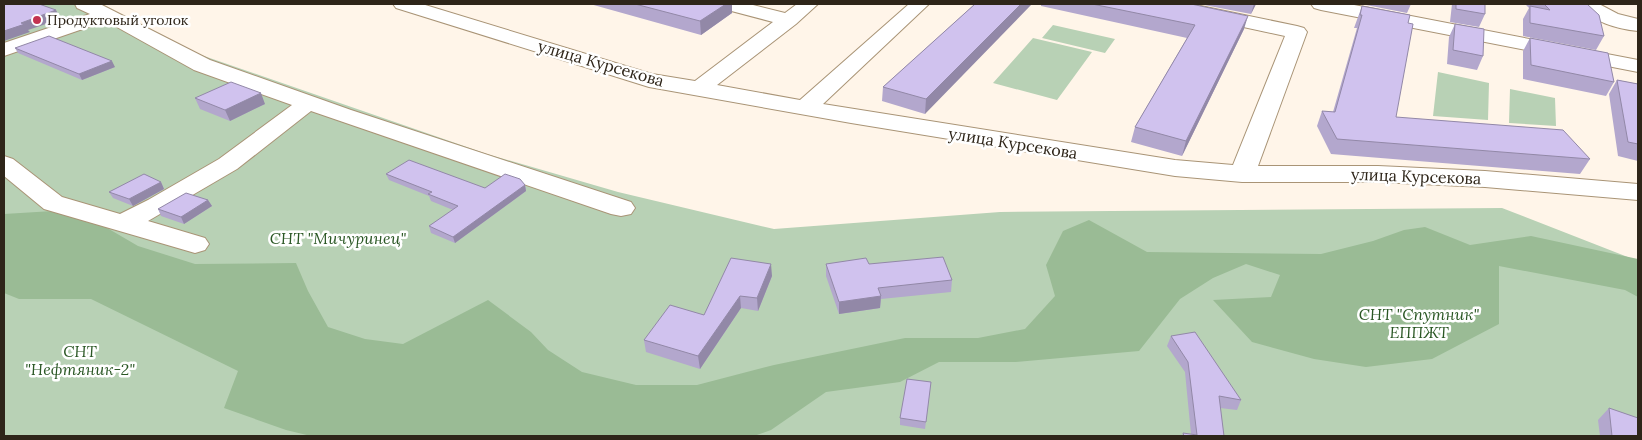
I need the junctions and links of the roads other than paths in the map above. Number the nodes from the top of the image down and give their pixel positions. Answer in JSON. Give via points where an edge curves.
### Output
{"nodes":[{"id":1,"x":84,"y":4,"type":"edge"},
{"id":2,"x":402,"y":4,"type":"edge"},
{"id":3,"x":727,"y":4,"type":"edge"},
{"id":4,"x":809,"y":4,"type":"edge"},
{"id":5,"x":920,"y":4,"type":"edge"},
{"id":6,"x":1165,"y":4,"type":"edge"},
{"id":7,"x":1588,"y":4,"type":"edge"},
{"id":8,"x":108,"y":14,"type":"junction"},
{"id":9,"x":1307,"y":14,"type":"edge"},
{"id":10,"x":788,"y":20,"type":"junction"},
{"id":11,"x":1638,"y":25,"type":"edge"},
{"id":12,"x":4,"y":50,"type":"edge"},
{"id":13,"x":1638,"y":66,"type":"edge"},
{"id":14,"x":700,"y":88,"type":"junction"},
{"id":15,"x":307,"y":102,"type":"junction"},
{"id":16,"x":805,"y":108,"type":"junction"},
{"id":17,"x":4,"y":164,"type":"edge"},
{"id":18,"x":1242,"y":174,"type":"junction"},
{"id":19,"x":1638,"y":192,"type":"edge"},
{"id":20,"x":621,"y":208,"type":"dead end"},
{"id":21,"x":123,"y":223,"type":"junction"},
{"id":22,"x":195,"y":244,"type":"dead end"}],
"edges":[{"from":1,"to":8,"type":"street"},
{"from":2,"to":14,"type":"street","name":"улица Курсекова","via":[[649,80]]},
{"from":3,"to":10,"type":"street"},
{"from":4,"to":10,"type":"street"},
{"from":5,"to":16,"type":"street"},
{"from":6,"to":9,"type":"street"},
{"from":7,"to":11,"type":"street","via":[[1617,21]]},
{"from":8,"to":12,"type":"street"},
{"from":8,"to":15,"type":"street","via":[[202,65]]},
{"from":9,"to":13,"type":"street"},
{"from":9,"to":18,"type":"street"},
{"from":10,"to":14,"type":"street"},
{"from":14,"to":16,"type":"street","name":"улица Курсекова"},
{"from":15,"to":20,"type":"street"},
{"from":15,"to":21,"type":"street","via":[[228,164]]},
{"from":16,"to":18,"type":"street","name":"улица Курсекова","via":[[1175,168]]},
{"from":17,"to":21,"type":"street","via":[[53,203]]},
{"from":18,"to":19,"type":"street","name":"улица Курсекова","via":[[1397,174]]},
{"from":21,"to":22,"type":"street"}]}
